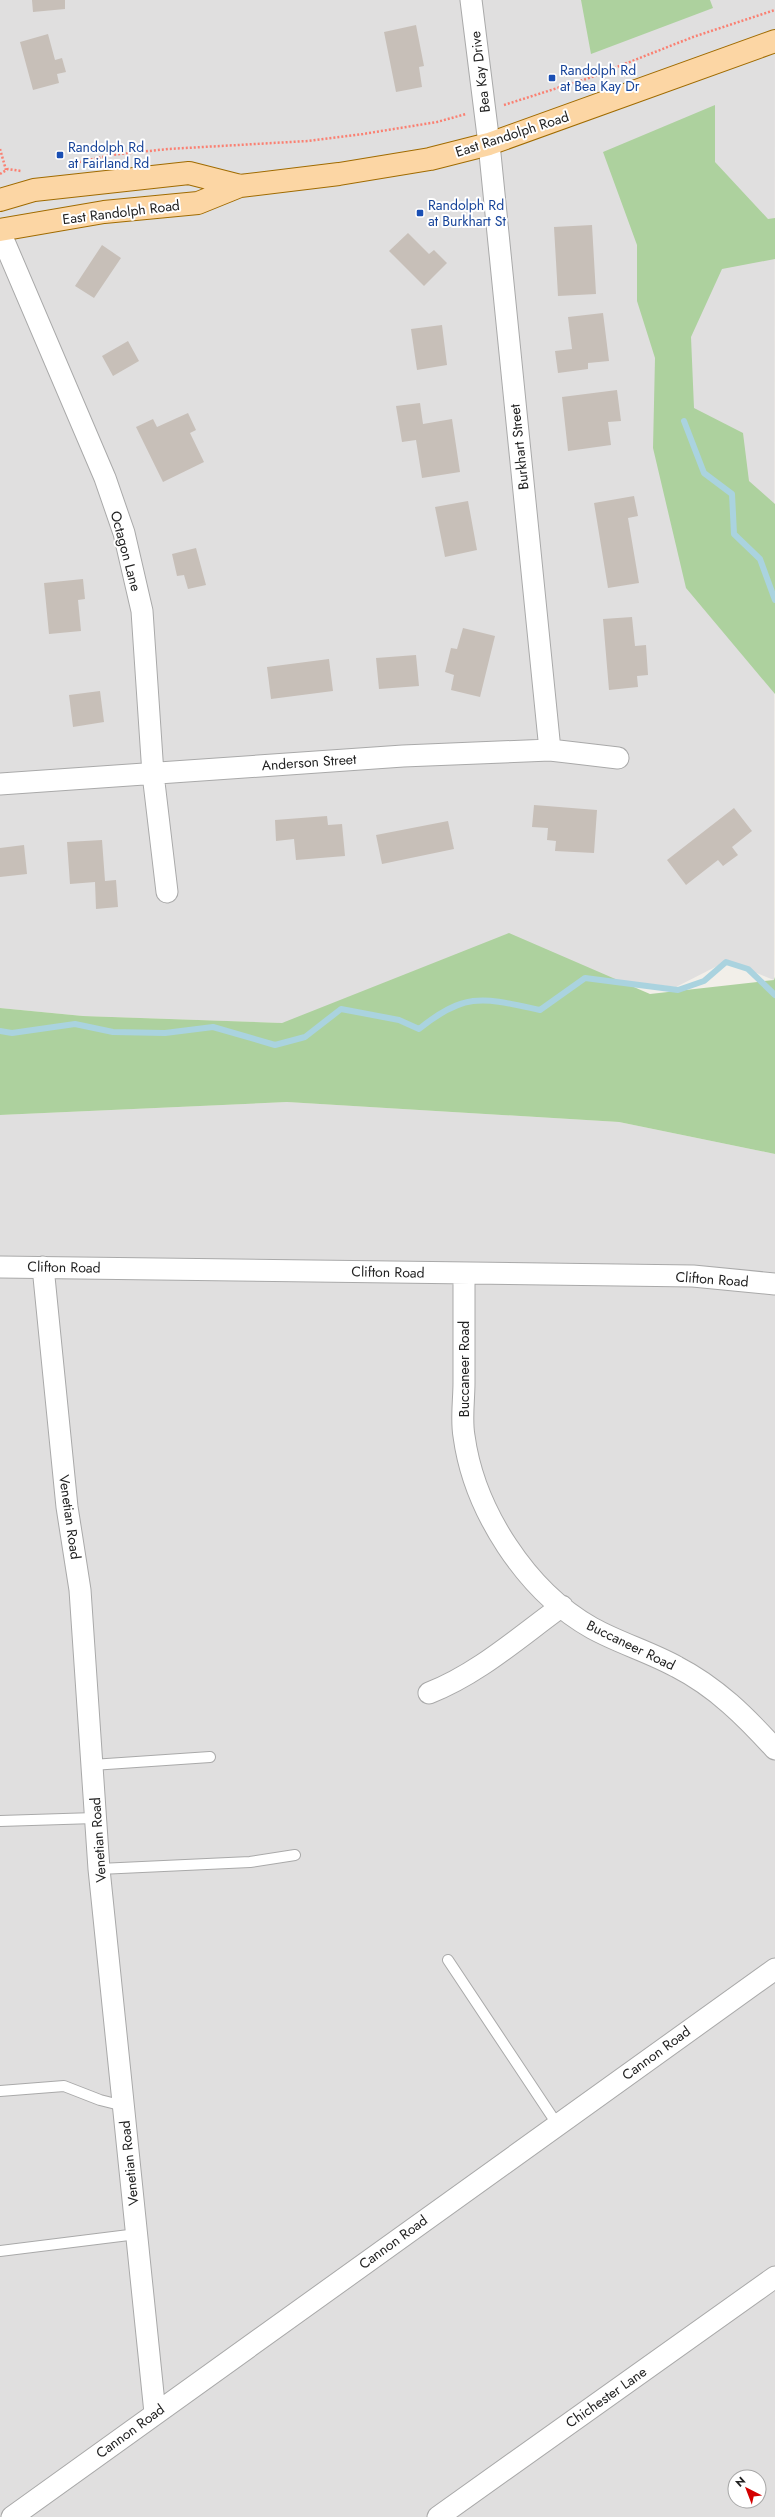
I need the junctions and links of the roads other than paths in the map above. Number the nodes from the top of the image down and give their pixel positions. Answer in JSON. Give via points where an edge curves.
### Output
{"nodes":[{"id":1,"x":471,"y":0,"type":"edge"},
{"id":2,"x":775,"y":41,"type":"edge"},
{"id":3,"x":488,"y":144,"type":"junction"},
{"id":4,"x":240,"y":186,"type":"junction"},
{"id":5,"x":0,"y":200,"type":"edge"},
{"id":6,"x":0,"y":231,"type":"edge"},
{"id":7,"x":550,"y":750,"type":"junction"},
{"id":8,"x":618,"y":758,"type":"dead end"},
{"id":9,"x":153,"y":774,"type":"junction"},
{"id":10,"x":0,"y":784,"type":"edge"},
{"id":11,"x":167,"y":892,"type":"dead end"},
{"id":12,"x":0,"y":1267,"type":"edge"},
{"id":13,"x":44,"y":1267,"type":"junction"},
{"id":14,"x":464,"y":1273,"type":"junction"},
{"id":15,"x":775,"y":1284,"type":"edge"},
{"id":16,"x":562,"y":1606,"type":"junction"},
{"id":17,"x":429,"y":1693,"type":"dead end"},
{"id":18,"x":775,"y":1749,"type":"edge"},
{"id":19,"x":210,"y":1757,"type":"dead end"},
{"id":20,"x":92,"y":1765,"type":"junction"},
{"id":21,"x":96,"y":1818,"type":"junction"},
{"id":22,"x":0,"y":1821,"type":"edge"},
{"id":23,"x":295,"y":1855,"type":"dead end"},
{"id":24,"x":99,"y":1869,"type":"junction"},
{"id":25,"x":448,"y":1960,"type":"dead end"},
{"id":26,"x":775,"y":1970,"type":"edge"},
{"id":27,"x":0,"y":2090,"type":"edge"},
{"id":28,"x":124,"y":2106,"type":"junction"},
{"id":29,"x":557,"y":2124,"type":"junction"},
{"id":30,"x":137,"y":2234,"type":"junction"},
{"id":31,"x":0,"y":2251,"type":"edge"},
{"id":32,"x":775,"y":2277,"type":"edge"},
{"id":33,"x":155,"y":2413,"type":"junction"},
{"id":34,"x":12,"y":2517,"type":"edge"},
{"id":35,"x":438,"y":2517,"type":"edge"}],
"edges":[{"from":1,"to":3,"type":"street","name":"Bea Kay Drive"},
{"from":2,"to":3,"type":"main road","name":"East Randolph Road"},
{"from":3,"to":4,"type":"main road","name":"East Randolph Road","via":[[430,160]]},
{"from":3,"to":7,"type":"street","name":"Burkhart Street"},
{"from":4,"to":5,"type":"main road","name":"East Randolph Road","via":[[189,173],[34,190]]},
{"from":4,"to":6,"type":"main road","name":"East Randolph Road","via":[[198,203],[104,212]]},
{"from":6,"to":9,"type":"street","name":"Octagon Lane","via":[[105,478],[124,534],[142,611]]},
{"from":7,"to":8,"type":"street","name":"Anderson Street"},
{"from":7,"to":9,"type":"street","name":"Anderson Street","via":[[403,756]]},
{"from":9,"to":10,"type":"street","name":"Anderson Street"},
{"from":9,"to":11,"type":"street","name":"Octagon Lane"},
{"from":12,"to":13,"type":"street","name":"Clifton Road"},
{"from":13,"to":14,"type":"street","name":"Clifton Road"},
{"from":13,"to":20,"type":"street","name":"Venetian Road","via":[[67,1507],[80,1590]]},
{"from":14,"to":15,"type":"street","name":"Clifton Road","via":[[693,1276]]},
{"from":14,"to":16,"type":"street","name":"Buccaneer Road","via":[[464,1435],[472,1475],[485,1510],[524,1570]]},
{"from":16,"to":17,"type":"street","via":[[479,1666],[451,1684]]},
{"from":16,"to":18,"type":"street","name":"Buccaneer Road","via":[[591,1628],[678,1667],[723,1697],[750,1721]]},
{"from":19,"to":20,"type":"lane"},
{"from":20,"to":21,"type":"street","name":"Venetian Road"},
{"from":21,"to":22,"type":"lane"},
{"from":21,"to":24,"type":"street","name":"Venetian Road"},
{"from":23,"to":24,"type":"lane","via":[[250,1862]]},
{"from":24,"to":28,"type":"street","name":"Venetian Road"},
{"from":25,"to":29,"type":"lane"},
{"from":26,"to":29,"type":"street","name":"Cannon Road"},
{"from":27,"to":28,"type":"lane","via":[[64,2086]]},
{"from":28,"to":30,"type":"street","name":"Venetian Road"},
{"from":29,"to":33,"type":"street","name":"Cannon Road"},
{"from":30,"to":31,"type":"lane"},
{"from":30,"to":33,"type":"street","name":"Venetian Road"},
{"from":32,"to":35,"type":"street","name":"Chichester Lane"},
{"from":33,"to":34,"type":"street","name":"Cannon Road"}]}
